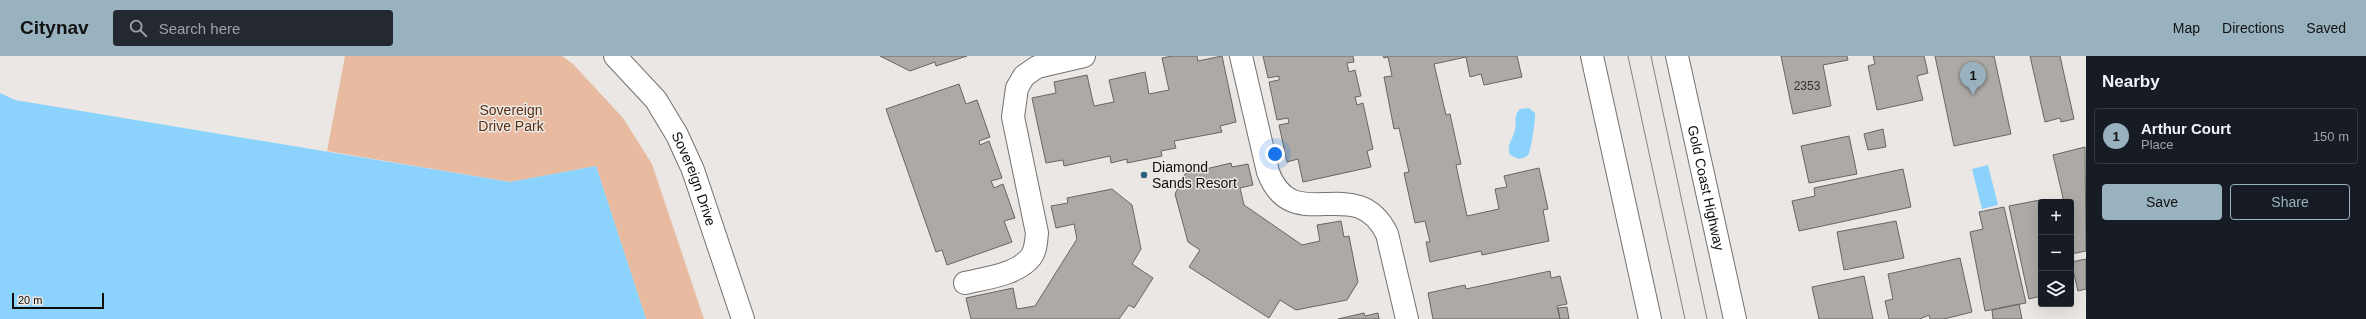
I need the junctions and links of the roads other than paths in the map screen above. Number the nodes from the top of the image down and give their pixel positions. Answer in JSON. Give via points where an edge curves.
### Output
{"nodes":[{"id":1,"x":615,"y":56,"type":"edge"},
{"id":2,"x":1084,"y":56,"type":"edge"},
{"id":3,"x":1241,"y":56,"type":"edge"},
{"id":4,"x":1592,"y":56,"type":"edge"},
{"id":5,"x":1677,"y":56,"type":"edge"},
{"id":6,"x":965,"y":283,"type":"dead end"},
{"id":7,"x":743,"y":319,"type":"edge"},
{"id":8,"x":1407,"y":319,"type":"edge"},
{"id":9,"x":1650,"y":319,"type":"edge"},
{"id":10,"x":1735,"y":319,"type":"edge"}],
"edges":[{"from":1,"to":7,"type":"main road","name":"Sovereign Drive","via":[[656,100],[677,135],[693,170]]},
{"from":2,"to":6,"type":"main road","via":[[1037,67],[1024,76],[1017,88],[1013,117],[1037,234],[1030,258],[1019,267],[1002,274]]},
{"from":3,"to":8,"type":"main road","via":[[1273,186],[1280,196],[1293,202],[1308,205],[1358,205],[1370,211],[1381,222],[1387,234]]},
{"from":4,"to":9,"type":"main road"},
{"from":5,"to":10,"type":"main road","name":"Gold Coast Highway"}]}
